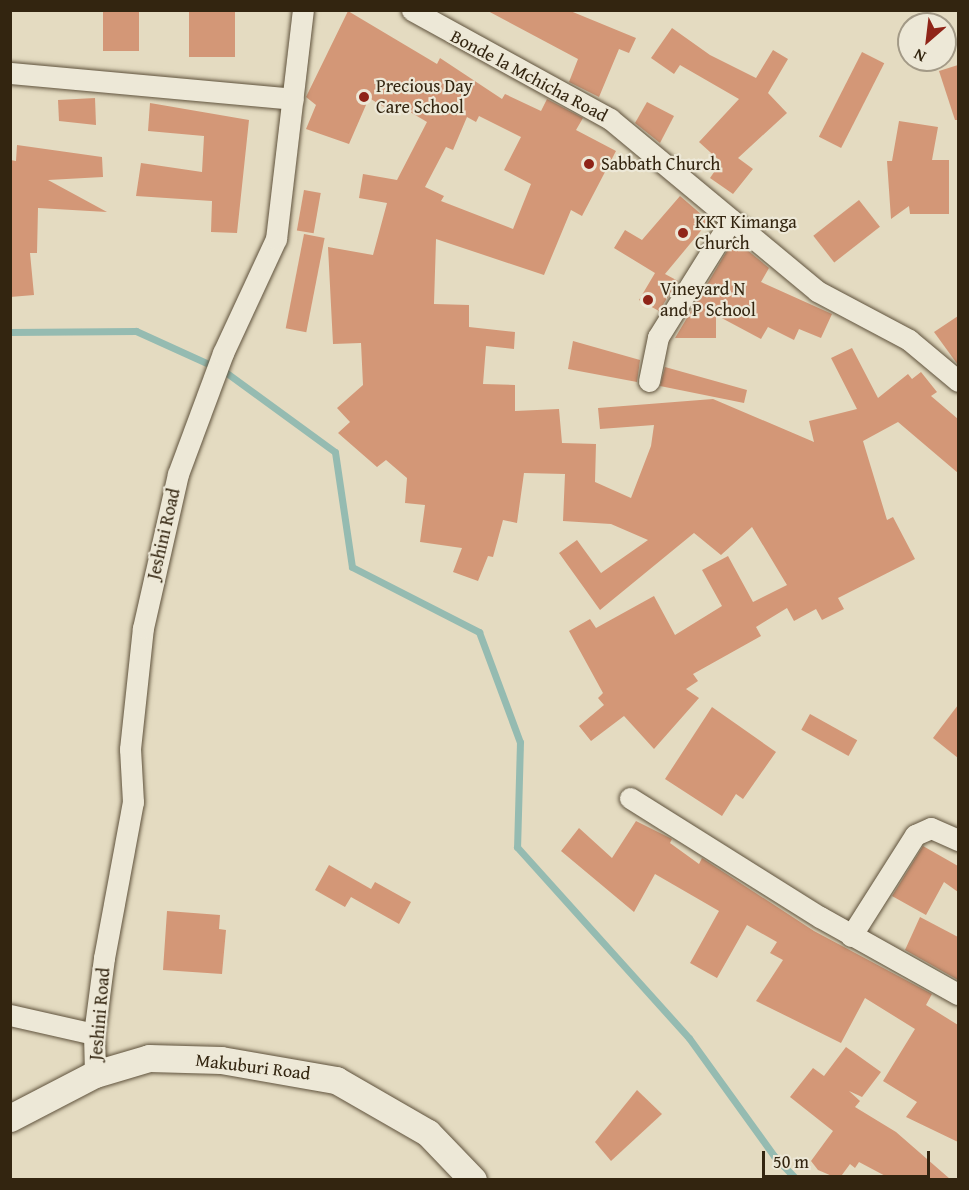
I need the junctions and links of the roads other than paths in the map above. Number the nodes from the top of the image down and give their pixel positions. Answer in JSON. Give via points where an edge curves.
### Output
{"nodes":[{"id":1,"x":303,"y":10,"type":"edge"},
{"id":2,"x":412,"y":10,"type":"edge"},
{"id":3,"x":10,"y":73,"type":"edge"},
{"id":4,"x":293,"y":99,"type":"junction"},
{"id":5,"x":731,"y":219,"type":"junction"},
{"id":6,"x":649,"y":381,"type":"dead end"},
{"id":7,"x":958,"y":381,"type":"edge"},
{"id":8,"x":630,"y":798,"type":"dead end"},
{"id":9,"x":958,"y":840,"type":"edge"},
{"id":10,"x":851,"y":936,"type":"junction"},
{"id":11,"x":958,"y":994,"type":"edge"},
{"id":12,"x":10,"y":1015,"type":"edge"},
{"id":13,"x":94,"y":1034,"type":"junction"},
{"id":14,"x":95,"y":1074,"type":"junction"},
{"id":15,"x":10,"y":1118,"type":"edge"},
{"id":16,"x":473,"y":1179,"type":"edge"}],
"edges":[{"from":1,"to":4,"type":"street","name":"Jeshini Road"},
{"from":2,"to":5,"type":"street","name":"Bonde la Mchicha Road","via":[[610,119]]},
{"from":3,"to":4,"type":"street"},
{"from":4,"to":13,"type":"street","name":"Jeshini Road","via":[[276,239],[223,353],[178,474],[143,628],[130,749],[133,802]]},
{"from":5,"to":6,"type":"street","via":[[658,337]]},
{"from":5,"to":7,"type":"street","name":"Bonde la Mchicha Road","via":[[817,291],[909,340]]},
{"from":8,"to":10,"type":"street"},
{"from":9,"to":10,"type":"street","via":[[931,828],[915,835]]},
{"from":10,"to":11,"type":"street"},
{"from":12,"to":13,"type":"street"},
{"from":13,"to":14,"type":"street","name":"Jeshini Road"},
{"from":14,"to":15,"type":"street","name":"Makuburi Road"},
{"from":14,"to":16,"type":"street","name":"Makuburi Road","via":[[149,1058],[221,1060],[336,1080],[428,1132]]}]}
